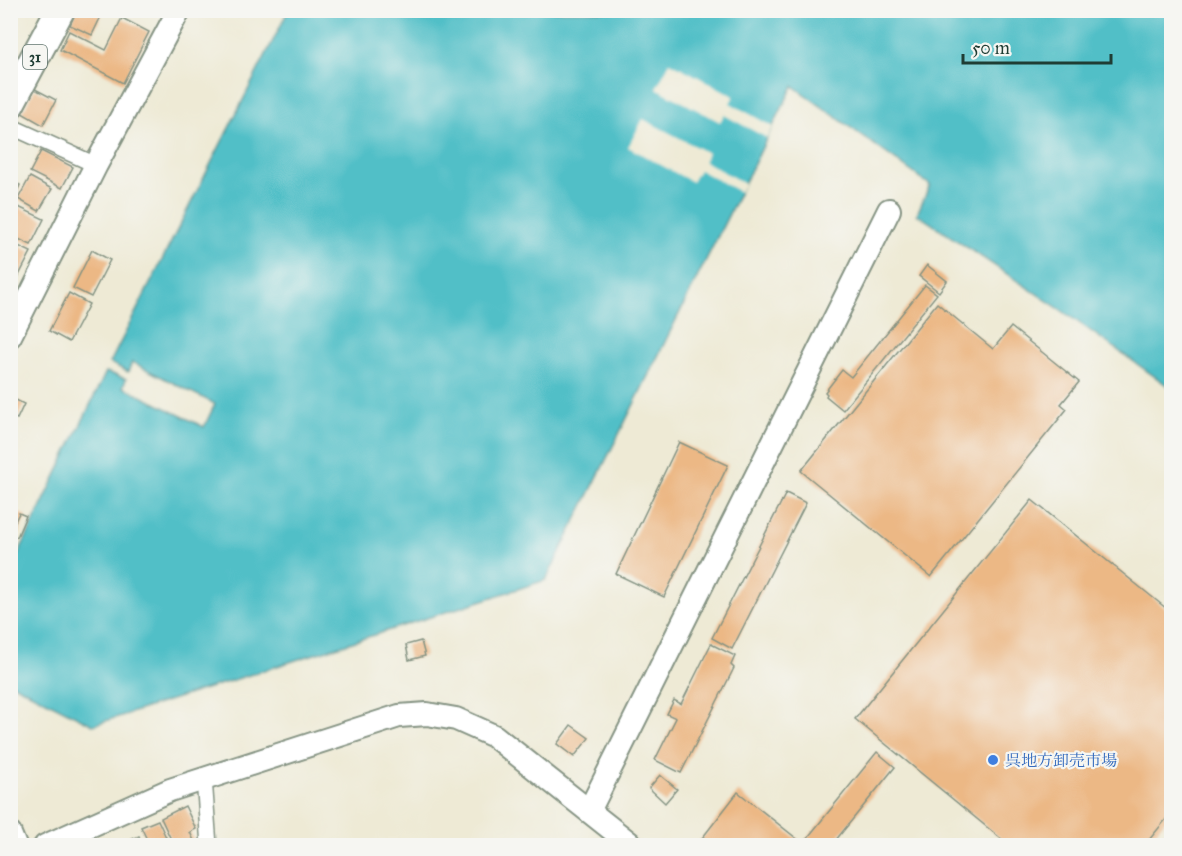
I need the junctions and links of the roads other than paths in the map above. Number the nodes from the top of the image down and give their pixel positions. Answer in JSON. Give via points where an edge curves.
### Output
{"nodes":[{"id":1,"x":60,"y":10,"type":"edge"},
{"id":2,"x":179,"y":10,"type":"edge"},
{"id":3,"x":10,"y":104,"type":"edge"},
{"id":4,"x":10,"y":126,"type":"edge"},
{"id":5,"x":96,"y":165,"type":"junction"},
{"id":6,"x":889,"y":210,"type":"dead end"},
{"id":7,"x":10,"y":336,"type":"edge"},
{"id":8,"x":204,"y":778,"type":"junction"},
{"id":9,"x":589,"y":811,"type":"junction"},
{"id":10,"x":10,"y":834,"type":"edge"},
{"id":11,"x":15,"y":846,"type":"edge"},
{"id":12,"x":45,"y":846,"type":"edge"},
{"id":13,"x":209,"y":846,"type":"edge"},
{"id":14,"x":633,"y":846,"type":"edge"}],
"edges":[{"from":1,"to":3,"type":"highway","number":"31"},
{"from":2,"to":5,"type":"street"},
{"from":4,"to":5,"type":"street"},
{"from":5,"to":7,"type":"street"},
{"from":6,"to":9,"type":"street"},
{"from":8,"to":9,"type":"street","via":[[399,716],[427,714],[456,719],[494,736]]},
{"from":8,"to":12,"type":"street","via":[[170,789]]},
{"from":8,"to":13,"type":"street"},
{"from":9,"to":14,"type":"street"},
{"from":10,"to":11,"type":"street"}]}
